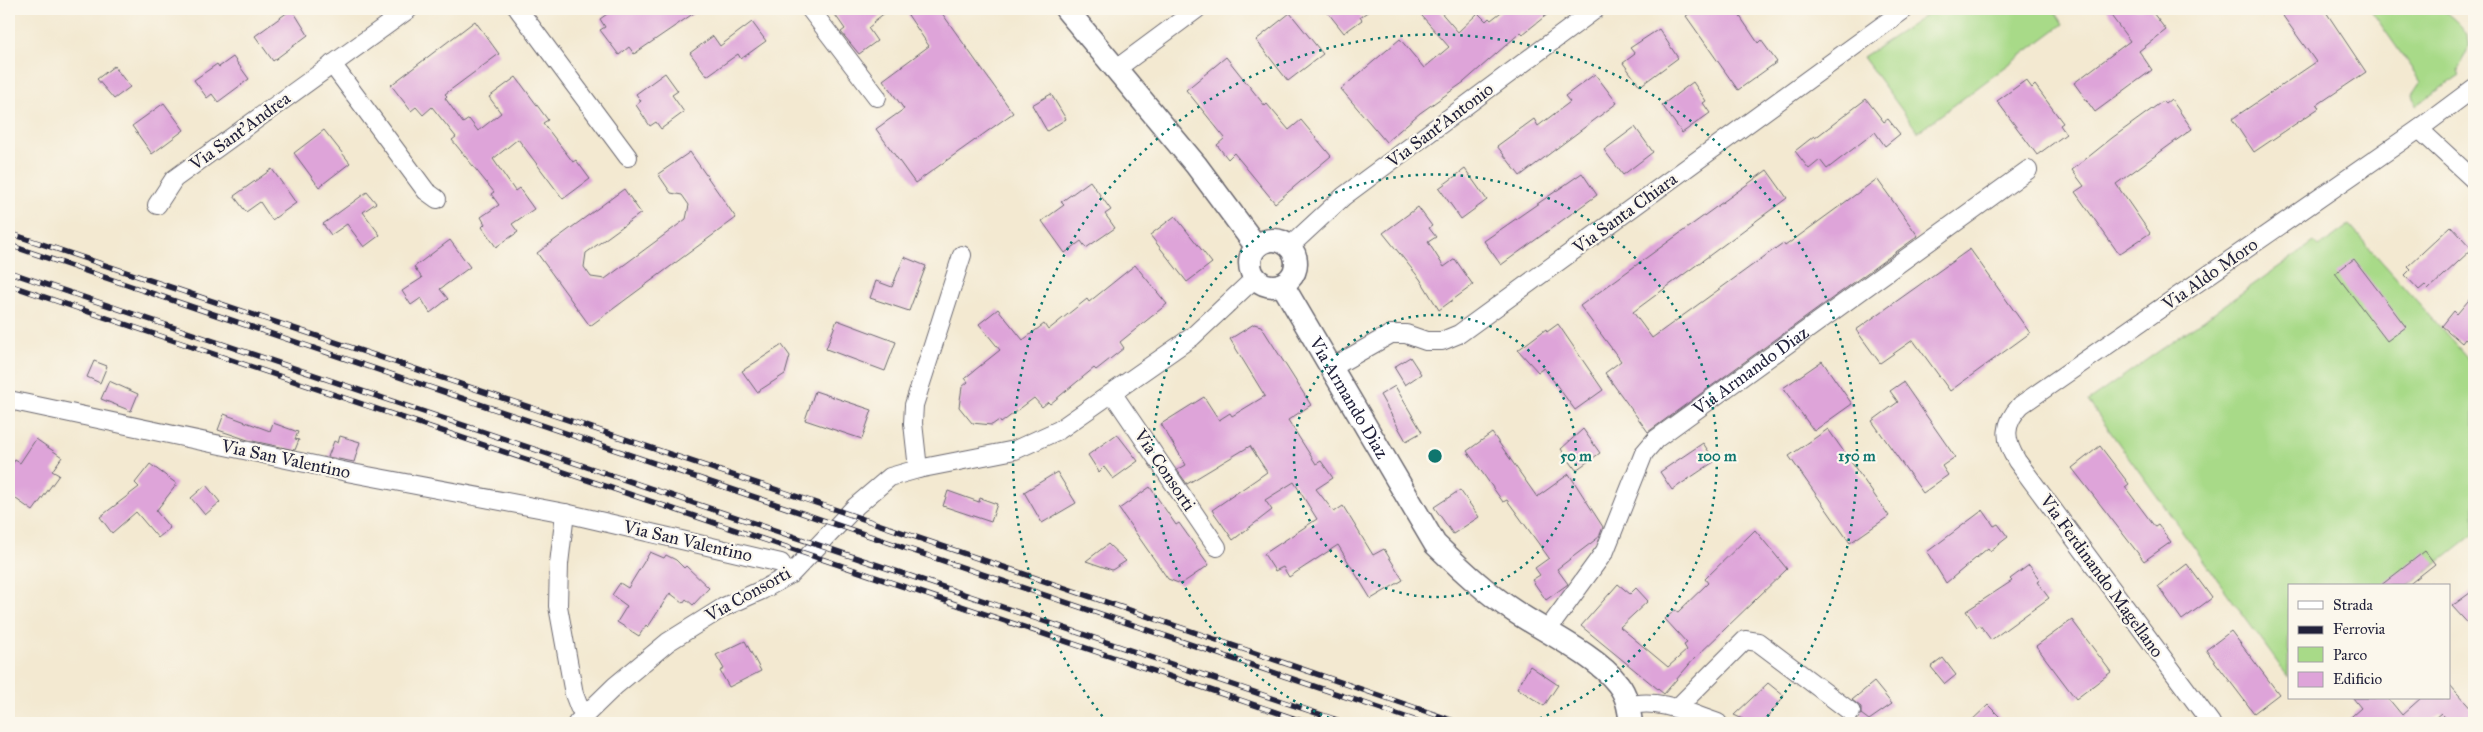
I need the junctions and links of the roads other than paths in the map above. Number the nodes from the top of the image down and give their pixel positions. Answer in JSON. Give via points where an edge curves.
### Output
{"nodes":[{"id":1,"x":410,"y":9,"type":"edge"},
{"id":2,"x":518,"y":9,"type":"edge"},
{"id":3,"x":810,"y":9,"type":"edge"},
{"id":4,"x":1066,"y":9,"type":"edge"},
{"id":5,"x":1197,"y":9,"type":"edge"},
{"id":6,"x":1596,"y":9,"type":"edge"},
{"id":7,"x":1905,"y":9,"type":"edge"},
{"id":8,"x":332,"y":64,"type":"junction"},
{"id":9,"x":1116,"y":69,"type":"junction"},
{"id":10,"x":2474,"y":88,"type":"edge"},
{"id":11,"x":877,"y":97,"type":"dead end"},
{"id":12,"x":2419,"y":129,"type":"junction"},
{"id":13,"x":628,"y":156,"type":"dead end"},
{"id":14,"x":2028,"y":170,"type":"dead end"},
{"id":15,"x":2474,"y":180,"type":"edge"},
{"id":16,"x":436,"y":199,"type":"dead end"},
{"id":17,"x":157,"y":205,"type":"dead end"},
{"id":18,"x":1256,"y":246,"type":"junction"},
{"id":19,"x":1289,"y":247,"type":"junction"},
{"id":20,"x":962,"y":255,"type":"dead end"},
{"id":21,"x":1255,"y":278,"type":"junction"},
{"id":22,"x":1282,"y":284,"type":"junction"},
{"id":23,"x":1331,"y":368,"type":"junction"},
{"id":24,"x":1113,"y":394,"type":"junction"},
{"id":25,"x":9,"y":400,"type":"edge"},
{"id":26,"x":2007,"y":425,"type":"joint"},
{"id":27,"x":918,"y":469,"type":"junction"},
{"id":28,"x":565,"y":513,"type":"junction"},
{"id":29,"x":1217,"y":547,"type":"dead end"},
{"id":30,"x":781,"y":563,"type":"dead end"},
{"id":31,"x":1546,"y":632,"type":"junction"},
{"id":32,"x":1677,"y":708,"type":"junction"},
{"id":33,"x":1851,"y":712,"type":"dead end"},
{"id":34,"x":1630,"y":715,"type":"edge"},
{"id":35,"x":581,"y":718,"type":"edge"},
{"id":36,"x":1718,"y":723,"type":"edge"},
{"id":37,"x":2211,"y":723,"type":"edge"}],
"edges":[{"from":1,"to":8,"type":"street","name":"Via Sant'Andrea"},
{"from":2,"to":13,"type":"street"},
{"from":3,"to":11,"type":"street"},
{"from":4,"to":9,"type":"street"},
{"from":5,"to":9,"type":"street"},
{"from":6,"to":19,"type":"street","name":"Via Sant'Antonio","via":[[1344,196]]},
{"from":7,"to":23,"type":"street","name":"Via Santa Chiara","via":[[1459,334],[1442,341],[1426,341],[1406,334],[1391,334]]},
{"from":8,"to":16,"type":"street","via":[[426,191]]},
{"from":8,"to":17,"type":"street","name":"Via Sant'Andrea","via":[[174,179]]},
{"from":9,"to":18,"type":"street","via":[[1196,166]]},
{"from":10,"to":12,"type":"street","name":"Via Aldo Moro"},
{"from":12,"to":15,"type":"street"},
{"from":12,"to":26,"type":"street","name":"Via Aldo Moro","via":[[2021,405]]},
{"from":14,"to":31,"type":"street","name":"Via Armando Diaz","via":[[1656,439],[1644,453],[1605,551]]},
{"from":18,"to":19,"type":"street","via":[[1269,241]]},
{"from":18,"to":21,"type":"street","via":[[1250,261]]},
{"from":19,"to":22,"type":"street","via":[[1295,257],[1295,268],[1291,277]]},
{"from":20,"to":27,"type":"street","via":[[914,405]]},
{"from":21,"to":22,"type":"street","via":[[1263,284]]},
{"from":21,"to":24,"type":"street","name":"Via Consorti","via":[[1192,337]]},
{"from":22,"to":23,"type":"street","name":"Via Armando Diaz"},
{"from":23,"to":31,"type":"street","name":"Via Armando Diaz","via":[[1435,544],[1464,573],[1511,610]]},
{"from":24,"to":27,"type":"street","name":"Via Consorti","via":[[1034,444]]},
{"from":24,"to":29,"type":"street","name":"Via Consorti"},
{"from":25,"to":28,"type":"street","name":"Via San Valentino","via":[[352,473]]},
{"from":26,"to":37,"type":"street","name":"Via Ferdinando Magellano","via":[[2007,441],[2017,461]]},
{"from":27,"to":35,"type":"street","name":"Via Consorti","via":[[890,477],[856,506],[790,574],[697,622],[660,649]]},
{"from":28,"to":30,"type":"street","name":"Via San Valentino"},
{"from":28,"to":35,"type":"street","via":[[558,564],[558,606]]},
{"from":31,"to":34,"type":"street","name":"Via Armando Diaz","via":[[1610,674],[1624,693]]},
{"from":32,"to":33,"type":"street","via":[[1745,640],[1758,642]]},
{"from":32,"to":34,"type":"street","name":"Via Armando Diaz","via":[[1643,703]]},
{"from":32,"to":36,"type":"street","name":"Via Armando Diaz"}]}
